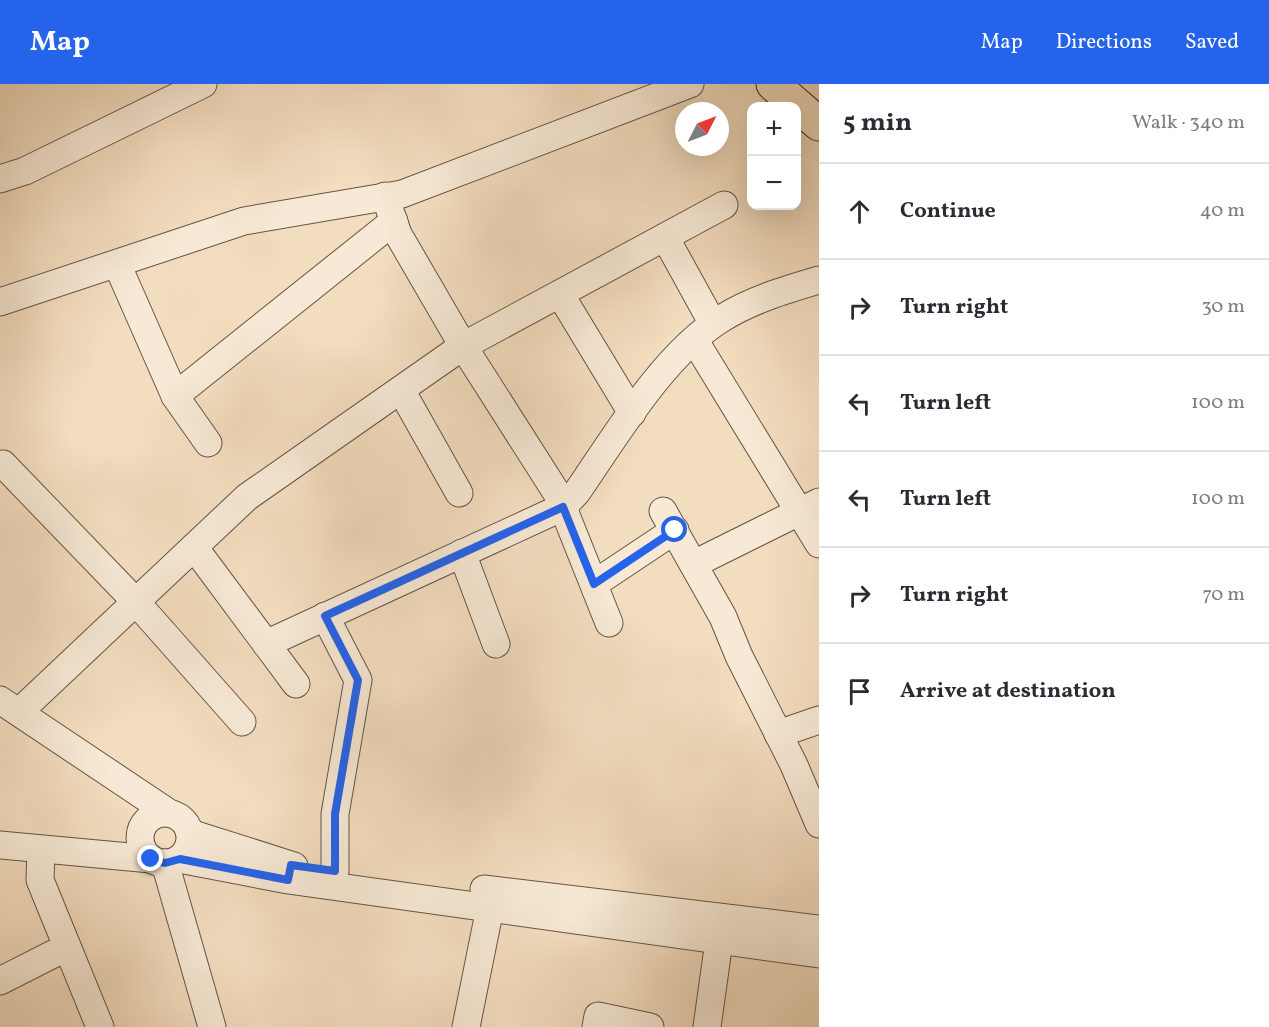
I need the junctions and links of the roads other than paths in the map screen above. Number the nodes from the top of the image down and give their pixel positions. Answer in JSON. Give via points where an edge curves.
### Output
{"nodes":[{"id":1,"x":202,"y":84,"type":"edge"},
{"id":2,"x":690,"y":84,"type":"edge"},
{"id":3,"x":772,"y":84,"type":"edge"},
{"id":4,"x":819,"y":124,"type":"edge"},
{"id":5,"x":0,"y":179,"type":"edge"},
{"id":6,"x":385,"y":196,"type":"junction"},
{"id":7,"x":724,"y":205,"type":"dead end"},
{"id":8,"x":394,"y":221,"type":"junction"},
{"id":9,"x":665,"y":237,"type":"junction"},
{"id":10,"x":117,"y":264,"type":"junction"},
{"id":11,"x":819,"y":280,"type":"edge"},
{"id":12,"x":560,"y":294,"type":"junction"},
{"id":13,"x":0,"y":302,"type":"edge"},
{"id":14,"x":704,"y":333,"type":"junction"},
{"id":15,"x":463,"y":346,"type":"junction"},
{"id":16,"x":401,"y":390,"type":"junction"},
{"id":17,"x":175,"y":396,"type":"junction"},
{"id":18,"x":632,"y":413,"type":"junction"},
{"id":19,"x":208,"y":443,"type":"dead end"},
{"id":20,"x":0,"y":466,"type":"edge"},
{"id":21,"x":459,"y":493,"type":"dead end"},
{"id":22,"x":563,"y":507,"type":"junction"},
{"id":23,"x":809,"y":507,"type":"edge"},
{"id":24,"x":819,"y":544,"type":"edge"},
{"id":25,"x":194,"y":547,"type":"junction"},
{"id":26,"x":462,"y":553,"type":"junction"},
{"id":27,"x":694,"y":564,"type":"junction"},
{"id":28,"x":594,"y":584,"type":"junction"},
{"id":29,"x":136,"y":602,"type":"junction"},
{"id":30,"x":325,"y":616,"type":"junction"},
{"id":31,"x":609,"y":623,"type":"dead end"},
{"id":32,"x":266,"y":644,"type":"junction"},
{"id":33,"x":496,"y":644,"type":"dead end"},
{"id":34,"x":296,"y":684,"type":"dead end"},
{"id":35,"x":10,"y":706,"type":"edge"},
{"id":36,"x":819,"y":720,"type":"edge"},
{"id":37,"x":242,"y":722,"type":"dead end"},
{"id":38,"x":778,"y":734,"type":"junction"},
{"id":39,"x":169,"y":813,"type":"junction"},
{"id":40,"x":819,"y":824,"type":"edge"},
{"id":41,"x":190,"y":833,"type":"junction"},
{"id":42,"x":0,"y":845,"type":"edge"},
{"id":43,"x":41,"y":850,"type":"junction"},
{"id":44,"x":165,"y":860,"type":"junction"},
{"id":45,"x":335,"y":871,"type":"junction"},
{"id":46,"x":289,"y":873,"type":"junction"},
{"id":47,"x":490,"y":908,"type":"junction"},
{"id":48,"x":819,"y":929,"type":"edge"},
{"id":49,"x":718,"y":941,"type":"junction"},
{"id":50,"x":67,"y":947,"type":"junction"},
{"id":51,"x":819,"y":954,"type":"edge"},
{"id":52,"x":0,"y":981,"type":"edge"},
{"id":53,"x":100,"y":1027,"type":"edge"},
{"id":54,"x":212,"y":1027,"type":"edge"},
{"id":55,"x":465,"y":1027,"type":"edge"},
{"id":56,"x":596,"y":1027,"type":"edge"},
{"id":57,"x":650,"y":1027,"type":"edge"},
{"id":58,"x":707,"y":1027,"type":"edge"}],
"edges":[{"from":1,"to":5,"type":"street","via":[[25,171]]},
{"from":2,"to":6,"type":"street","via":[[402,195]]},
{"from":3,"to":4,"type":"highway"},
{"from":6,"to":8,"type":"street"},
{"from":6,"to":10,"type":"street","via":[[244,221]]},
{"from":7,"to":9,"type":"street"},
{"from":8,"to":15,"type":"street"},
{"from":8,"to":17,"type":"street"},
{"from":9,"to":12,"type":"street"},
{"from":9,"to":14,"type":"street"},
{"from":10,"to":13,"type":"street"},
{"from":10,"to":17,"type":"street"},
{"from":11,"to":14,"type":"street","via":[[769,295]]},
{"from":12,"to":15,"type":"street"},
{"from":12,"to":18,"type":"street"},
{"from":14,"to":18,"type":"street","via":[[653,382]]},
{"from":14,"to":23,"type":"street"},
{"from":15,"to":16,"type":"street"},
{"from":15,"to":22,"type":"street"},
{"from":16,"to":21,"type":"street"},
{"from":16,"to":25,"type":"street","via":[[247,497]]},
{"from":17,"to":19,"type":"street"},
{"from":18,"to":22,"type":"street","via":[[578,492]]},
{"from":20,"to":29,"type":"street","via":[[3,464]]},
{"from":22,"to":26,"type":"street"},
{"from":22,"to":28,"type":"street"},
{"from":23,"to":24,"type":"street"},
{"from":23,"to":27,"type":"street"},
{"from":25,"to":29,"type":"street"},
{"from":25,"to":32,"type":"street"},
{"from":26,"to":30,"type":"street"},
{"from":26,"to":33,"type":"street"},
{"from":27,"to":28,"type":"street","via":[[669,521]]},
{"from":27,"to":38,"type":"street"},
{"from":28,"to":31,"type":"street"},
{"from":29,"to":35,"type":"street"},
{"from":29,"to":37,"type":"street"},
{"from":30,"to":32,"type":"street"},
{"from":30,"to":45,"type":"street","via":[[358,680],[335,814]]},
{"from":32,"to":34,"type":"street"},
{"from":35,"to":39,"type":"street"},
{"from":36,"to":38,"type":"street"},
{"from":38,"to":40,"type":"street"},
{"from":39,"to":41,"type":"street","via":[[182,820]]},
{"from":39,"to":44,"type":"street","via":[[148,819],[141,832],[142,847]]},
{"from":41,"to":44,"type":"street","via":[[189,848]]},
{"from":41,"to":46,"type":"street"},
{"from":42,"to":43,"type":"street"},
{"from":43,"to":44,"type":"street"},
{"from":43,"to":50,"type":"street","via":[[40,880]]},
{"from":44,"to":46,"type":"street"},
{"from":44,"to":54,"type":"street"},
{"from":45,"to":46,"type":"street"},
{"from":45,"to":48,"type":"street"},
{"from":46,"to":47,"type":"street"},
{"from":47,"to":49,"type":"street"},
{"from":47,"to":55,"type":"street"},
{"from":49,"to":51,"type":"street"},
{"from":49,"to":58,"type":"street"},
{"from":50,"to":52,"type":"street"},
{"from":50,"to":53,"type":"street"},
{"from":56,"to":57,"type":"street","via":[[598,1016]]}]}
